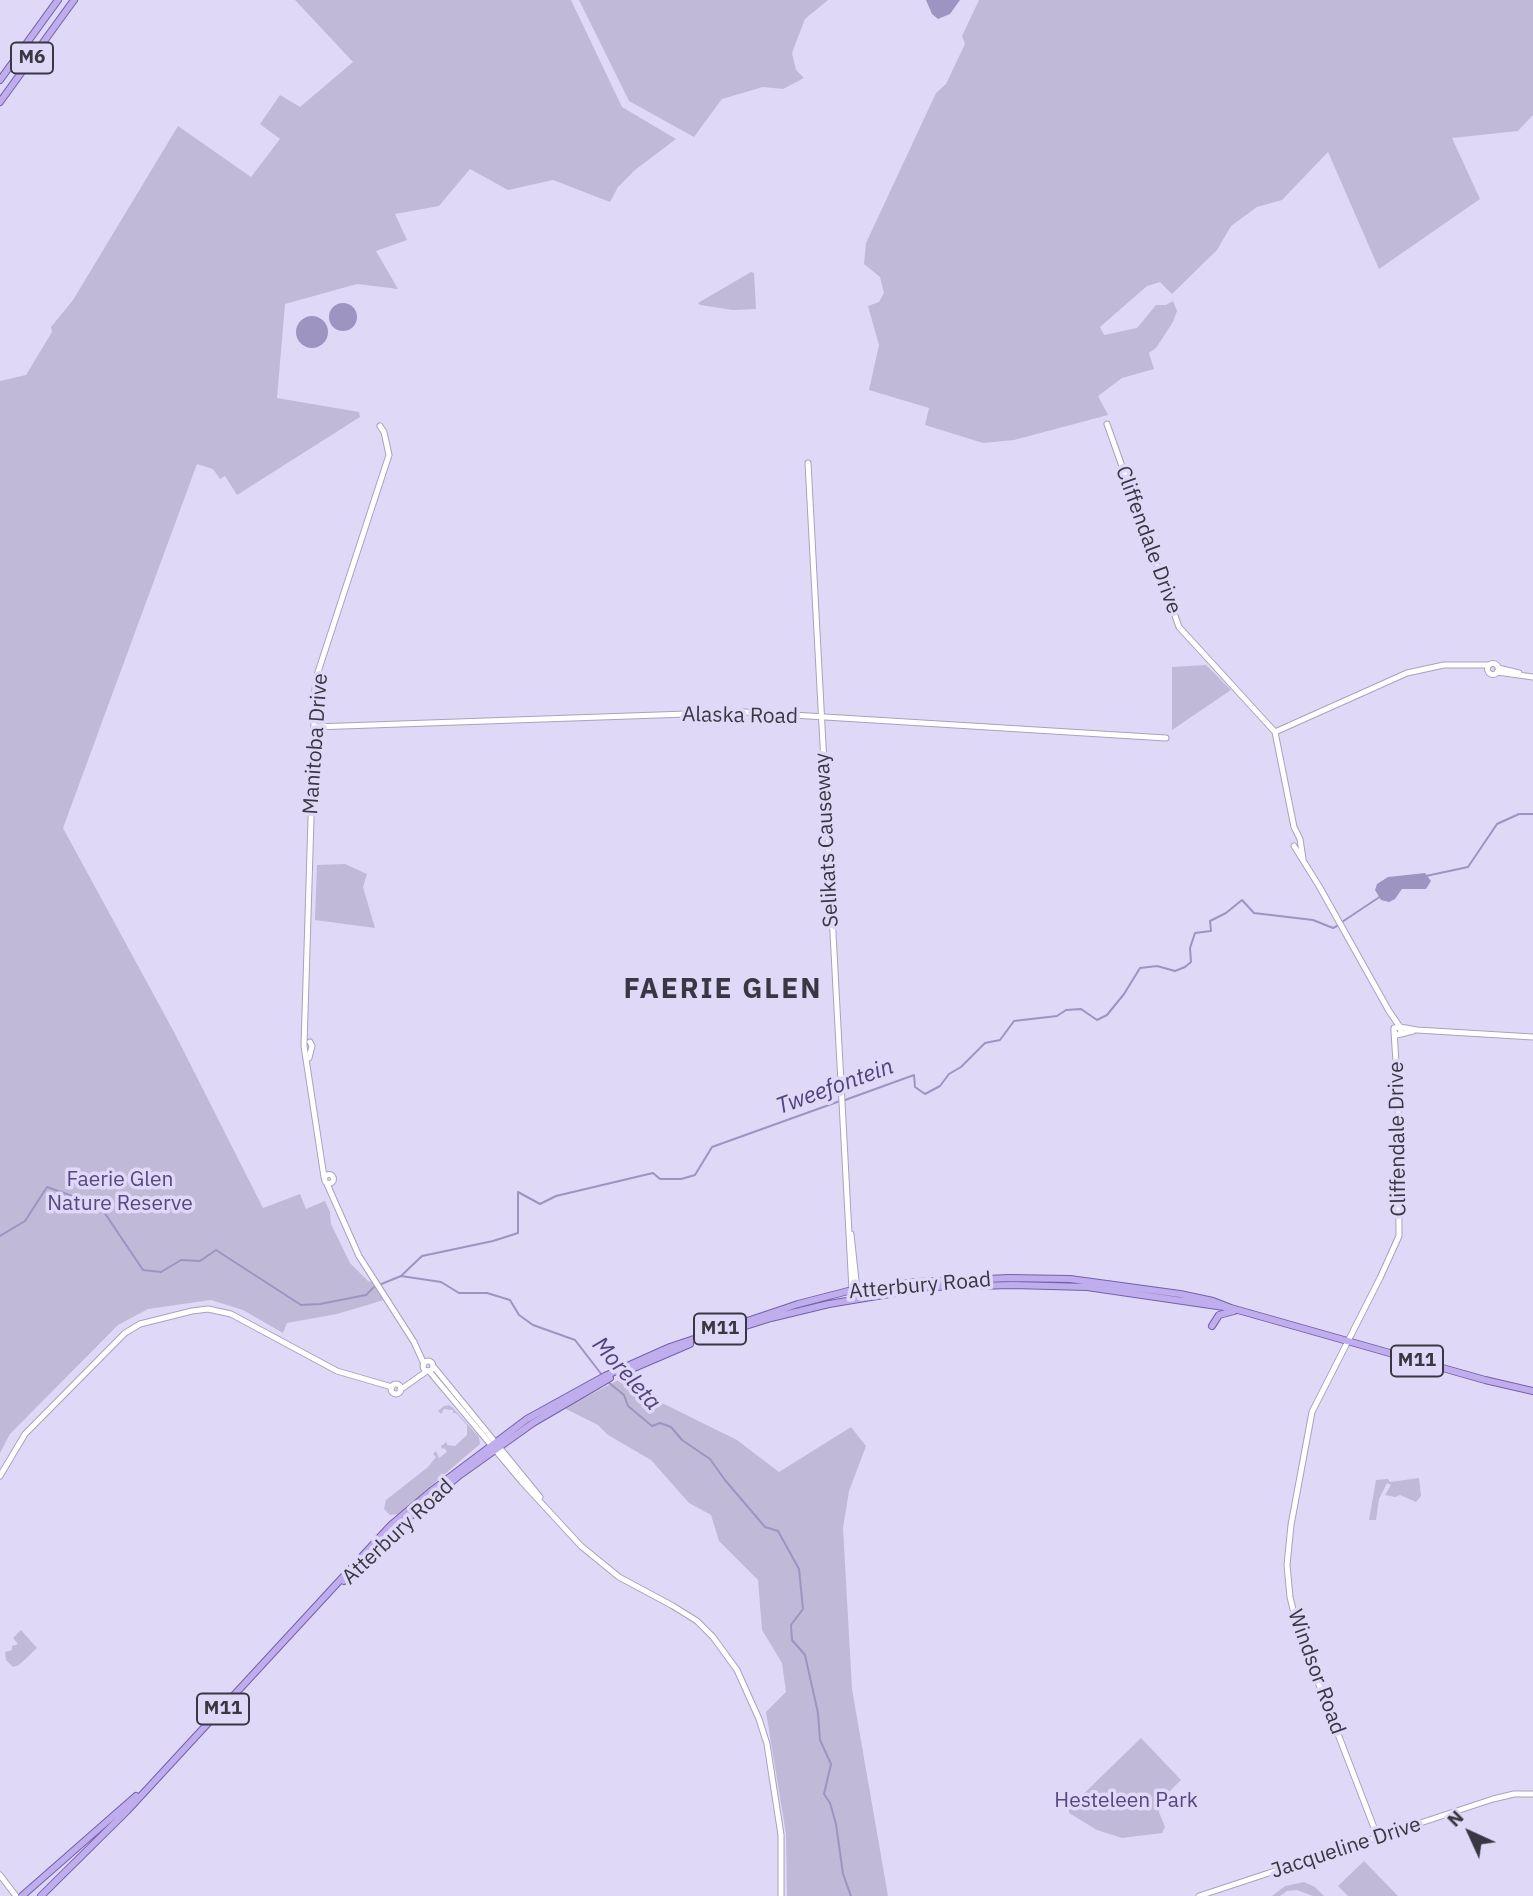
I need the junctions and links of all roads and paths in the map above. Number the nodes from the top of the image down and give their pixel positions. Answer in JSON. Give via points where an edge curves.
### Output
{"nodes":[{"id":1,"x":58,"y":0,"type":"edge"},
{"id":2,"x":75,"y":0,"type":"edge"},
{"id":3,"x":0,"y":80,"type":"edge"},
{"id":4,"x":0,"y":102,"type":"edge"},
{"id":5,"x":1107,"y":424,"type":"dead end"},
{"id":6,"x":380,"y":426,"type":"dead end"},
{"id":7,"x":808,"y":463,"type":"dead end"},
{"id":8,"x":1533,"y":677,"type":"edge"},
{"id":9,"x":821,"y":717,"type":"junction"},
{"id":10,"x":314,"y":727,"type":"junction"},
{"id":11,"x":1275,"y":732,"type":"junction"},
{"id":12,"x":1166,"y":738,"type":"dead end"},
{"id":13,"x":1398,"y":1030,"type":"junction"},
{"id":14,"x":1533,"y":1037,"type":"edge"},
{"id":15,"x":855,"y":1290,"type":"junction"},
{"id":16,"x":1231,"y":1308,"type":"junction"},
{"id":17,"x":1243,"y":1311,"type":"junction"},
{"id":18,"x":1212,"y":1326,"type":"dead end"},
{"id":19,"x":1348,"y":1342,"type":"junction"},
{"id":20,"x":428,"y":1367,"type":"junction"},
{"id":21,"x":618,"y":1372,"type":"junction"},
{"id":22,"x":1533,"y":1391,"type":"edge"},
{"id":23,"x":495,"y":1446,"type":"junction"},
{"id":24,"x":0,"y":1476,"type":"edge"},
{"id":25,"x":146,"y":1788,"type":"junction"},
{"id":26,"x":1533,"y":1794,"type":"edge"},
{"id":27,"x":1378,"y":1838,"type":"junction"},
{"id":28,"x":0,"y":1875,"type":"edge"},
{"id":29,"x":16,"y":1896,"type":"edge"},
{"id":30,"x":22,"y":1896,"type":"edge"},
{"id":31,"x":41,"y":1896,"type":"edge"},
{"id":32,"x":781,"y":1896,"type":"edge"},
{"id":33,"x":1199,"y":1896,"type":"edge"}],
"edges":[{"from":1,"to":3,"type":"main road","number":"M6"},
{"from":2,"to":4,"type":"main road","number":"M6"},
{"from":5,"to":11,"type":"street","name":"Cliffendale Drive","via":[[1179,627]]},
{"from":6,"to":10,"type":"street","name":"Manitoba Drive","via":[[389,455],[317,676]]},
{"from":7,"to":9,"type":"street","name":"Selikats Causeway"},
{"from":8,"to":11,"type":"street","via":[[1497,670],[1495,664],[1436,666],[1404,674]]},
{"from":9,"to":10,"type":"street","name":"Alaska Road","via":[[721,712]]},
{"from":9,"to":12,"type":"street","name":"Alaska Road"},
{"from":9,"to":15,"type":"street","name":"Selikats Causeway"},
{"from":10,"to":20,"type":"street","name":"Manitoba Drive","via":[[306,1032],[323,1164],[355,1248]]},
{"from":11,"to":13,"type":"street","name":"Cliffendale Drive","via":[[1303,859]]},
{"from":13,"to":14,"type":"street"},
{"from":13,"to":19,"type":"street","name":"Cliffendale Drive","via":[[1401,1225]]},
{"from":15,"to":16,"type":"main road","name":"Atterbury Road","number":"M11","via":[[930,1282],[1070,1279],[1180,1294]]},
{"from":15,"to":21,"type":"main road","name":"Atterbury Road","number":"M11","via":[[721,1329]]},
{"from":16,"to":17,"type":"main road","name":"Atterbury Road","number":"M11"},
{"from":16,"to":21,"type":"main road","name":"Atterbury Road","number":"M11","via":[[1087,1287],[931,1287],[771,1318]]},
{"from":17,"to":18,"type":"main road","via":[[1220,1314]]},
{"from":17,"to":19,"type":"main road","name":"Atterbury Road","number":"M11"},
{"from":19,"to":22,"type":"main road","name":"Atterbury Road","number":"M11"},
{"from":19,"to":27,"type":"street","name":"Windsor Road","via":[[1312,1412],[1289,1537],[1287,1577],[1298,1630]]},
{"from":20,"to":23,"type":"street","name":"Manitoba Drive"},
{"from":20,"to":24,"type":"street","via":[[395,1388],[326,1366],[230,1314],[208,1309],[140,1324],[125,1333],[25,1434]]},
{"from":21,"to":23,"type":"main road","name":"Atterbury Road","number":"M11"},
{"from":23,"to":25,"type":"main road","name":"Atterbury Road","number":"M11","via":[[408,1517],[323,1600]]},
{"from":23,"to":32,"type":"street","name":"Manitoba Drive","via":[[582,1546],[619,1577],[697,1622],[737,1670],[767,1744],[781,1835]]},
{"from":25,"to":30,"type":"main road","name":"Atterbury Road","number":"M11"},
{"from":25,"to":31,"type":"main road","name":"Atterbury Road","number":"M11"},
{"from":26,"to":27,"type":"street","name":"Jacqueline Drive","via":[[1499,1797]]},
{"from":27,"to":33,"type":"street","name":"Jacqueline Drive"},
{"from":28,"to":29,"type":"street"}]}
